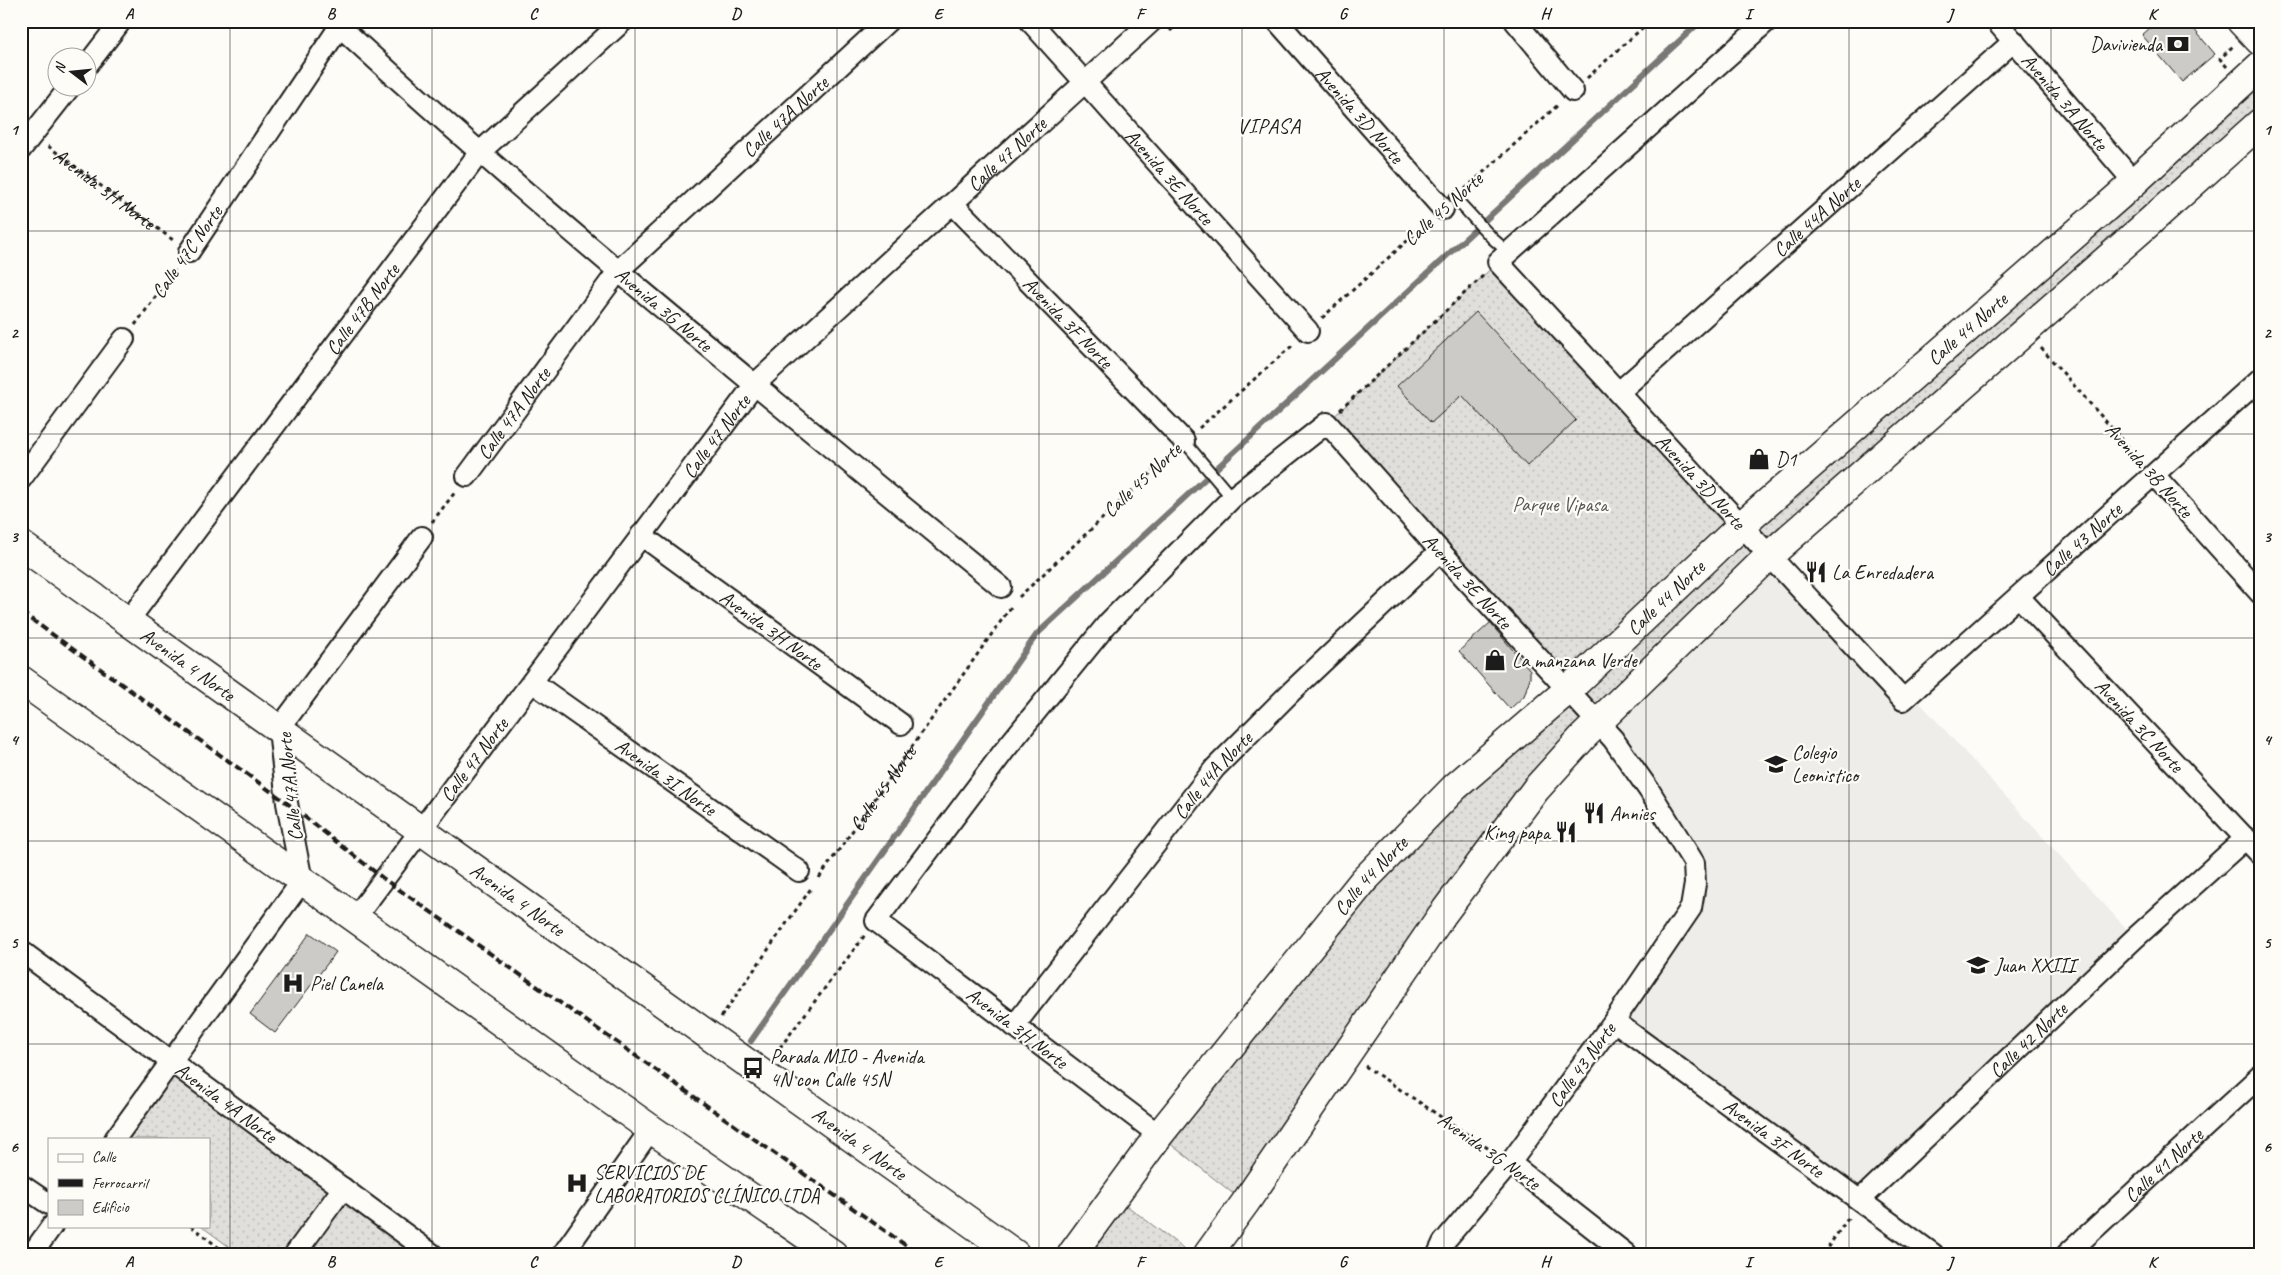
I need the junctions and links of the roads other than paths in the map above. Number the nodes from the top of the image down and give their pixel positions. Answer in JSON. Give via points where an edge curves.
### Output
{"nodes":[{"id":1,"x":121,"y":21,"type":"edge"},
{"id":2,"x":623,"y":21,"type":"edge"},
{"id":3,"x":888,"y":21,"type":"edge"},
{"id":4,"x":1030,"y":21,"type":"edge"},
{"id":5,"x":1152,"y":21,"type":"edge"},
{"id":6,"x":1277,"y":21,"type":"edge"},
{"id":7,"x":1515,"y":21,"type":"edge"},
{"id":8,"x":1767,"y":21,"type":"edge"},
{"id":9,"x":1996,"y":21,"type":"edge"},
{"id":10,"x":2241,"y":21,"type":"edge"},
{"id":11,"x":340,"y":23,"type":"edge"},
{"id":12,"x":2014,"y":40,"type":"junction"},
{"id":13,"x":2260,"y":41,"type":"edge"},
{"id":14,"x":98,"y":51,"type":"edge"},
{"id":15,"x":2260,"y":66,"type":"edge"},
{"id":16,"x":1086,"y":82,"type":"junction"},
{"id":17,"x":1573,"y":90,"type":"road end"},
{"id":18,"x":61,"y":98,"type":"edge"},
{"id":19,"x":2260,"y":123,"type":"edge"},
{"id":20,"x":27,"y":142,"type":"edge"},
{"id":21,"x":480,"y":152,"type":"junction"},
{"id":22,"x":2134,"y":182,"type":"junction"},
{"id":23,"x":953,"y":204,"type":"junction"},
{"id":24,"x":1449,"y":204,"type":"joint"},
{"id":25,"x":189,"y":252,"type":"road end"},
{"id":26,"x":1503,"y":257,"type":"junction"},
{"id":27,"x":619,"y":270,"type":"junction"},
{"id":28,"x":1308,"y":331,"type":"road end"},
{"id":29,"x":124,"y":339,"type":"road end"},
{"id":30,"x":2260,"y":378,"type":"edge"},
{"id":31,"x":755,"y":384,"type":"junction"},
{"id":32,"x":1619,"y":392,"type":"junction"},
{"id":33,"x":1189,"y":446,"type":"joint"},
{"id":34,"x":2154,"y":475,"type":"junction"},
{"id":35,"x":467,"y":476,"type":"road end"},
{"id":36,"x":21,"y":479,"type":"edge"},
{"id":37,"x":1232,"y":498,"type":"junction"},
{"id":38,"x":1742,"y":525,"type":"junction"},
{"id":39,"x":642,"y":535,"type":"junction"},
{"id":40,"x":422,"y":537,"type":"road end"},
{"id":41,"x":21,"y":545,"type":"edge"},
{"id":42,"x":1440,"y":551,"type":"junction"},
{"id":43,"x":1770,"y":555,"type":"junction"},
{"id":44,"x":1001,"y":587,"type":"dead end"},
{"id":45,"x":2260,"y":593,"type":"edge"},
{"id":46,"x":2018,"y":597,"type":"junction"},
{"id":47,"x":128,"y":621,"type":"junction"},
{"id":48,"x":21,"y":680,"type":"edge"},
{"id":49,"x":532,"y":682,"type":"junction"},
{"id":50,"x":1568,"y":690,"type":"junction"},
{"id":51,"x":1903,"y":700,"type":"joint"},
{"id":52,"x":1597,"y":722,"type":"junction"},
{"id":53,"x":901,"y":724,"type":"dead end"},
{"id":54,"x":279,"y":728,"type":"junction"},
{"id":55,"x":421,"y":830,"type":"junction"},
{"id":56,"x":2246,"y":838,"type":"junction"},
{"id":57,"x":2260,"y":854,"type":"edge"},
{"id":58,"x":1694,"y":863,"type":"joint"},
{"id":59,"x":799,"y":871,"type":"dead end"},
{"id":60,"x":302,"y":881,"type":"junction"},
{"id":61,"x":355,"y":918,"type":"junction"},
{"id":62,"x":21,"y":951,"type":"edge"},
{"id":63,"x":1614,"y":1021,"type":"junction"},
{"id":64,"x":1014,"y":1026,"type":"junction"},
{"id":65,"x":171,"y":1061,"type":"junction"},
{"id":66,"x":2260,"y":1076,"type":"edge"},
{"id":67,"x":651,"y":1129,"type":"junction"},
{"id":68,"x":1159,"y":1135,"type":"junction"},
{"id":69,"x":116,"y":1138,"type":"edge"},
{"id":70,"x":1510,"y":1163,"type":"junction"},
{"id":71,"x":21,"y":1185,"type":"edge"},
{"id":72,"x":342,"y":1188,"type":"junction"},
{"id":73,"x":1860,"y":1200,"type":"junction"},
{"id":74,"x":48,"y":1203,"type":"edge"},
{"id":75,"x":51,"y":1228,"type":"edge"},
{"id":76,"x":831,"y":1253,"type":"edge"},
{"id":77,"x":32,"y":1254,"type":"edge"},
{"id":78,"x":295,"y":1254,"type":"edge"},
{"id":79,"x":432,"y":1254,"type":"edge"},
{"id":80,"x":563,"y":1254,"type":"edge"},
{"id":81,"x":1016,"y":1254,"type":"edge"},
{"id":82,"x":1072,"y":1254,"type":"edge"},
{"id":83,"x":1208,"y":1254,"type":"edge"},
{"id":84,"x":1438,"y":1254,"type":"edge"},
{"id":85,"x":1626,"y":1254,"type":"edge"},
{"id":86,"x":1933,"y":1254,"type":"edge"},
{"id":87,"x":2067,"y":1254,"type":"edge"}],
"edges":[{"from":1,"to":14,"type":"street"},
{"from":2,"to":21,"type":"street","name":"Calle 47B Norte"},
{"from":3,"to":27,"type":"street","name":"Calle 47A Norte"},
{"from":4,"to":16,"type":"street","name":"Avenida 3E Norte"},
{"from":5,"to":16,"type":"street","name":"Calle 47 Norte"},
{"from":6,"to":24,"type":"street","name":"Avenida 3D Norte"},
{"from":7,"to":17,"type":"street"},
{"from":8,"to":26,"type":"street"},
{"from":9,"to":12,"type":"street","name":"Avenida 3A Norte"},
{"from":10,"to":13,"type":"main road"},
{"from":11,"to":21,"type":"street","name":"Avenida 3G Norte"},
{"from":11,"to":25,"type":"street","name":"Calle 47C Norte"},
{"from":12,"to":22,"type":"street","name":"Avenida 3A Norte"},
{"from":12,"to":32,"type":"street","name":"Calle 44A Norte"},
{"from":15,"to":22,"type":"main road","name":"Calle 44 Norte"},
{"from":16,"to":23,"type":"street","name":"Calle 47 Norte"},
{"from":16,"to":28,"type":"street","name":"Avenida 3E Norte"},
{"from":18,"to":20,"type":"street"},
{"from":19,"to":43,"type":"main road","name":"Calle 44 Norte"},
{"from":21,"to":27,"type":"street","name":"Avenida 3G Norte"},
{"from":21,"to":47,"type":"street","name":"Calle 47B Norte"},
{"from":22,"to":38,"type":"main road","name":"Calle 44 Norte"},
{"from":23,"to":31,"type":"street","name":"Calle 47 Norte"},
{"from":23,"to":33,"type":"street","name":"Avenida 3F Norte"},
{"from":24,"to":26,"type":"lane","via":[[1473,218],[1493,239]]},
{"from":26,"to":32,"type":"street","name":"Avenida 3D Norte"},
{"from":27,"to":31,"type":"street","name":"Avenida 3G Norte"},
{"from":27,"to":35,"type":"street","name":"Calle 47A Norte"},
{"from":29,"to":36,"type":"street"},
{"from":30,"to":34,"type":"street","name":"Calle 43 Norte"},
{"from":31,"to":39,"type":"street","name":"Calle 47 Norte"},
{"from":31,"to":44,"type":"street","name":"Avenida 3G Norte"},
{"from":32,"to":38,"type":"street","name":"Avenida 3D Norte"},
{"from":33,"to":37,"type":"lane"},
{"from":34,"to":45,"type":"street","name":"Avenida 3B Norte"},
{"from":34,"to":46,"type":"street","name":"Calle 43 Norte"},
{"from":37,"to":42,"type":"street","name":"Avenida 3E Norte","via":[[1327,423]]},
{"from":37,"to":64,"type":"street","name":"Avenida 3H Norte","via":[[1108,623],[1004,751],[876,921]]},
{"from":38,"to":43,"type":"street","name":"Avenida 3D Norte"},
{"from":38,"to":50,"type":"main road","name":"Calle 44 Norte"},
{"from":39,"to":49,"type":"street","name":"Calle 47 Norte"},
{"from":39,"to":53,"type":"street","name":"Avenida 3H Norte"},
{"from":40,"to":54,"type":"street","name":"Calle 47A Norte"},
{"from":41,"to":47,"type":"main road","name":"Avenida 4 Norte"},
{"from":42,"to":50,"type":"street","name":"Avenida 3E Norte"},
{"from":42,"to":64,"type":"street","name":"Calle 44A Norte","via":[[1215,768]]},
{"from":43,"to":51,"type":"street","name":"Avenida 3D Norte"},
{"from":43,"to":52,"type":"main road","name":"Calle 44 Norte"},
{"from":46,"to":51,"type":"street","name":"Calle 43 Norte"},
{"from":46,"to":56,"type":"street","name":"Avenida 3C Norte"},
{"from":47,"to":54,"type":"main road","name":"Avenida 4 Norte"},
{"from":48,"to":60,"type":"main road"},
{"from":49,"to":55,"type":"street","name":"Calle 47 Norte"},
{"from":49,"to":59,"type":"street","name":"Avenida 3I Norte"},
{"from":50,"to":52,"type":"street","name":"Avenida 3E Norte"},
{"from":50,"to":68,"type":"main road","name":"Calle 44 Norte","via":[[1455,787],[1364,880]]},
{"from":52,"to":58,"type":"street","name":"Avenida 3E Norte","via":[[1649,790]]},
{"from":52,"to":83,"type":"main road","name":"Calle 44 Norte","via":[[1530,797],[1442,914]]},
{"from":54,"to":55,"type":"main road","name":"Avenida 4 Norte"},
{"from":54,"to":60,"type":"street","name":"Calle 47A Norte","via":[[287,803]]},
{"from":55,"to":61,"type":"street","name":"Calle 47 Norte"},
{"from":55,"to":81,"type":"main road","name":"Avenida 4 Norte"},
{"from":56,"to":57,"type":"street","name":"Avenida 3C Norte"},
{"from":56,"to":73,"type":"street","name":"Calle 42 Norte","via":[[2135,938]]},
{"from":58,"to":63,"type":"street","name":"Calle 43 Norte","via":[[1691,908]]},
{"from":60,"to":61,"type":"main road"},
{"from":60,"to":65,"type":"street"},
{"from":61,"to":67,"type":"main road"},
{"from":62,"to":65,"type":"street","name":"Avenida 4A Norte"},
{"from":63,"to":70,"type":"street","name":"Calle 43 Norte"},
{"from":63,"to":73,"type":"street","name":"Avenida 3F Norte"},
{"from":64,"to":68,"type":"street","name":"Avenida 3H Norte"},
{"from":65,"to":69,"type":"street"},
{"from":65,"to":72,"type":"street","name":"Avenida 4A Norte"},
{"from":66,"to":87,"type":"street","name":"Calle 41 Norte"},
{"from":67,"to":76,"type":"main road"},
{"from":67,"to":80,"type":"street"},
{"from":68,"to":82,"type":"main road","name":"Calle 44 Norte"},
{"from":70,"to":84,"type":"street","name":"Calle 43 Norte","via":[[1443,1243]]},
{"from":70,"to":85,"type":"street","name":"Avenida 3G Norte"},
{"from":71,"to":74,"type":"street"},
{"from":72,"to":78,"type":"street"},
{"from":72,"to":79,"type":"street","name":"Avenida 4A Norte"},
{"from":73,"to":86,"type":"street","name":"Avenida 3F Norte"},
{"from":75,"to":77,"type":"street"}]}
